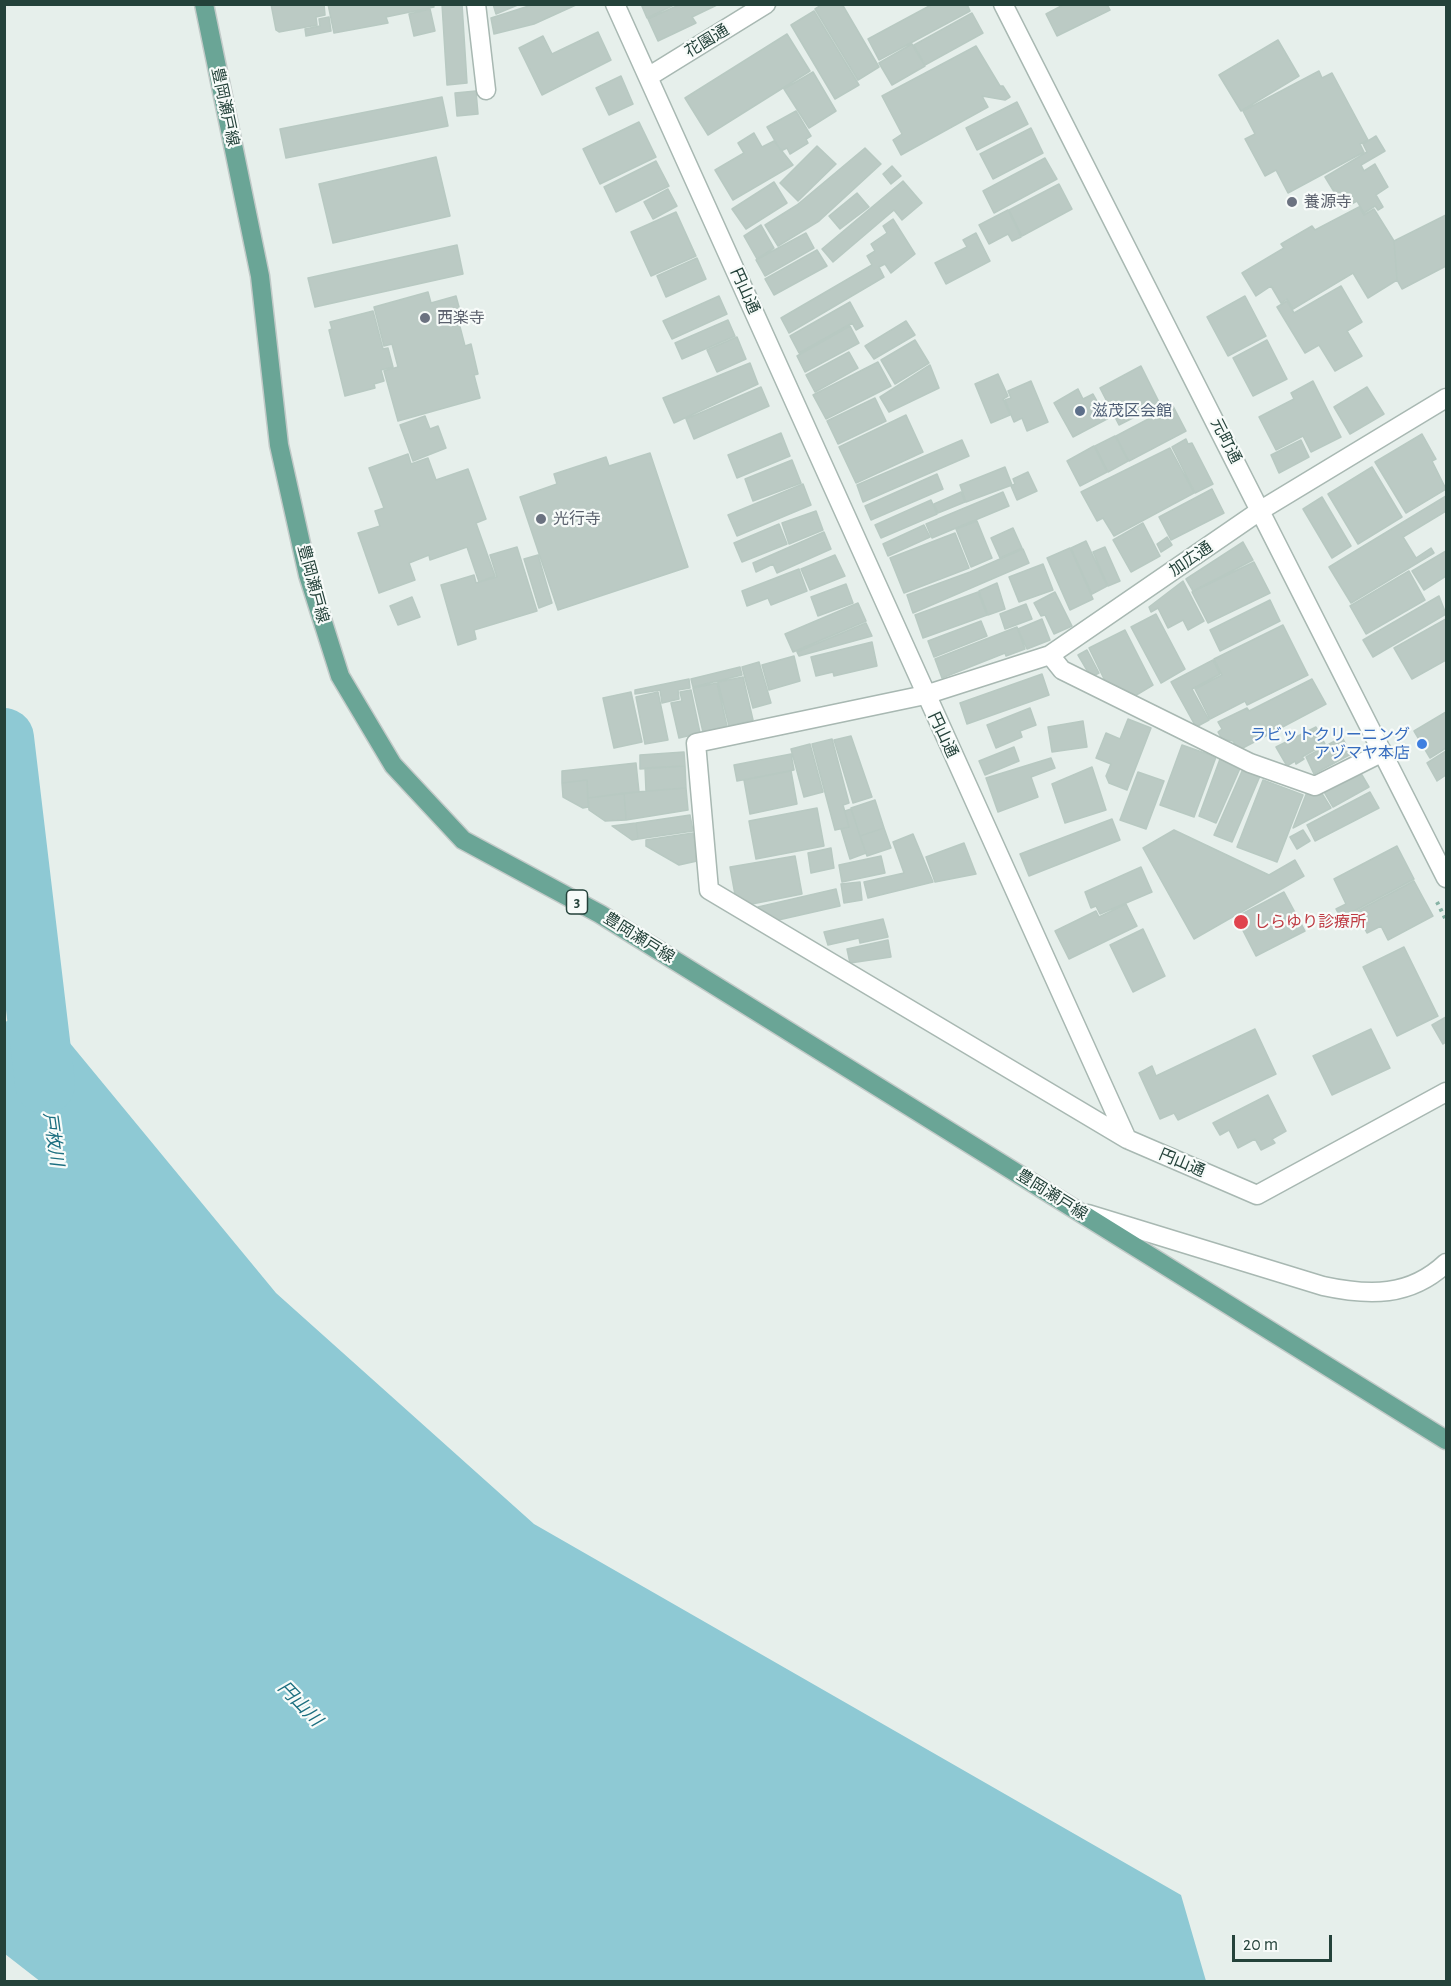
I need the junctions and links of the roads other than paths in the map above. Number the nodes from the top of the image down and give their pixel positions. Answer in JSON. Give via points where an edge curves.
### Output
{"nodes":[{"id":1,"x":204,"y":4,"type":"edge"},
{"id":2,"x":476,"y":4,"type":"edge"},
{"id":3,"x":615,"y":4,"type":"edge"},
{"id":4,"x":766,"y":4,"type":"edge"},
{"id":5,"x":1003,"y":4,"type":"edge"},
{"id":6,"x":648,"y":77,"type":"junction"},
{"id":7,"x":486,"y":90,"type":"dead end"},
{"id":8,"x":1446,"y":398,"type":"edge"},
{"id":9,"x":1261,"y":510,"type":"junction"},
{"id":10,"x":1050,"y":655,"type":"junction"},
{"id":11,"x":925,"y":695,"type":"junction"},
{"id":12,"x":1383,"y":752,"type":"junction"},
{"id":13,"x":1446,"y":878,"type":"edge"},
{"id":14,"x":1446,"y":1092,"type":"edge"},
{"id":15,"x":1127,"y":1139,"type":"junction"},
{"id":16,"x":1077,"y":1211,"type":"junction"},
{"id":17,"x":1446,"y":1263,"type":"edge"},
{"id":18,"x":1446,"y":1440,"type":"edge"}],
"edges":[{"from":1,"to":16,"type":"main road","name":"豊岡瀬戸線","number":"3","via":[[260,276],[279,445],[308,575],[340,676],[393,765],[463,840],[600,914]]},
{"from":2,"to":7,"type":"street"},
{"from":3,"to":6,"type":"street","name":"円山通"},
{"from":4,"to":6,"type":"street","name":"花園通"},
{"from":5,"to":9,"type":"street","name":"元町通"},
{"from":6,"to":11,"type":"street","name":"円山通"},
{"from":8,"to":9,"type":"street","name":"加広通"},
{"from":9,"to":10,"type":"street","name":"加広通"},
{"from":9,"to":12,"type":"street","name":"元町通"},
{"from":10,"to":11,"type":"street","name":"加広通"},
{"from":10,"to":12,"type":"street","via":[[1062,670],[1185,732],[1250,763],[1315,786]]},
{"from":11,"to":15,"type":"street","name":"円山通"},
{"from":11,"to":15,"type":"street","name":"加広通","via":[[696,743],[709,890]]},
{"from":12,"to":13,"type":"street","name":"元町通"},
{"from":14,"to":15,"type":"street","name":"円山通","via":[[1257,1195]]},
{"from":16,"to":17,"type":"street","via":[[1323,1286],[1358,1293],[1410,1288]]},
{"from":16,"to":18,"type":"main road","name":"豊岡瀬戸線","number":"3"}]}
